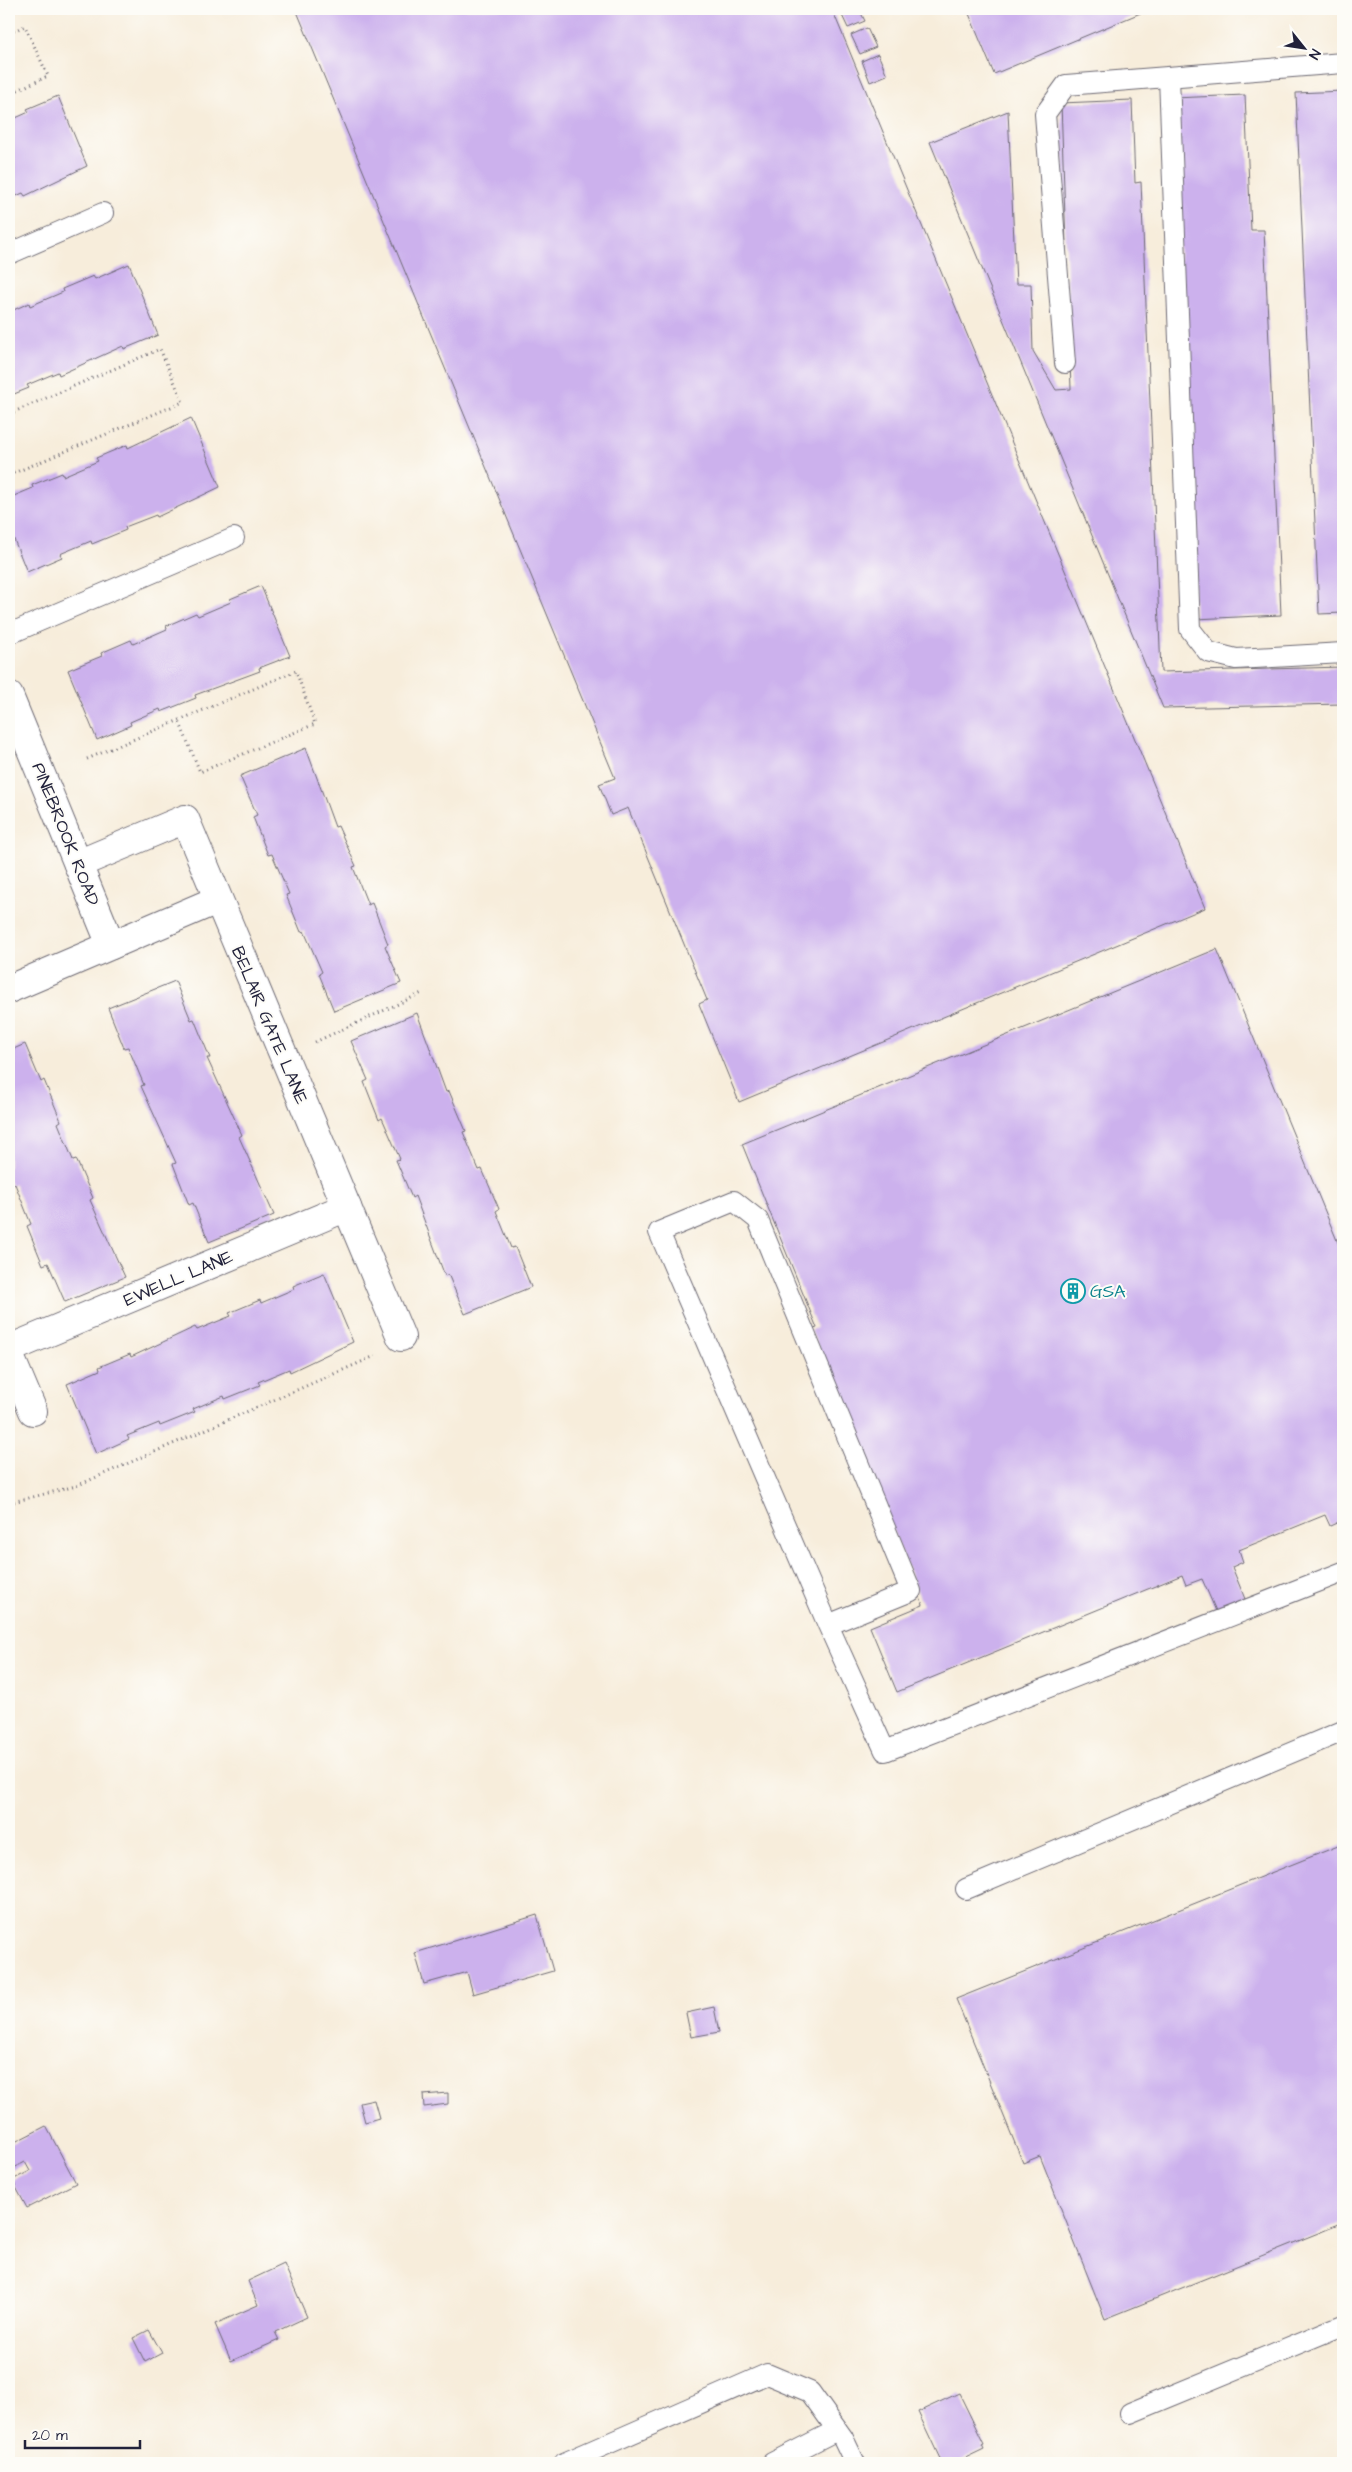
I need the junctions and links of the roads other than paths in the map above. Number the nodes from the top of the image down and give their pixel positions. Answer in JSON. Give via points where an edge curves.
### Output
{"nodes":[{"id":1,"x":1343,"y":63,"type":"edge"},
{"id":2,"x":1169,"y":77,"type":"junction"},
{"id":3,"x":103,"y":213,"type":"dead end"},
{"id":4,"x":9,"y":254,"type":"edge"},
{"id":5,"x":1065,"y":363,"type":"dead end"},
{"id":6,"x":234,"y":538,"type":"dead end"},
{"id":7,"x":9,"y":634,"type":"edge"},
{"id":8,"x":1343,"y":653,"type":"edge"},
{"id":9,"x":9,"y":696,"type":"edge"},
{"id":10,"x":78,"y":864,"type":"junction"},
{"id":11,"x":218,"y":900,"type":"junction"},
{"id":12,"x":111,"y":945,"type":"junction"},
{"id":13,"x":9,"y":989,"type":"edge"},
{"id":14,"x":347,"y":1207,"type":"junction"},
{"id":15,"x":401,"y":1337,"type":"dead end"},
{"id":16,"x":9,"y":1349,"type":"edge"},
{"id":17,"x":9,"y":1354,"type":"edge"},
{"id":18,"x":33,"y":1411,"type":"dead end"},
{"id":19,"x":1343,"y":1572,"type":"edge"},
{"id":20,"x":828,"y":1625,"type":"junction"},
{"id":21,"x":1343,"y":1731,"type":"edge"},
{"id":22,"x":966,"y":1888,"type":"dead end"},
{"id":23,"x":1343,"y":2325,"type":"edge"},
{"id":24,"x":1130,"y":2413,"type":"dead end"},
{"id":25,"x":837,"y":2430,"type":"junction"},
{"id":26,"x":564,"y":2463,"type":"edge"},
{"id":27,"x":772,"y":2463,"type":"edge"},
{"id":28,"x":856,"y":2463,"type":"edge"}],
"edges":[{"from":1,"to":2,"type":"lane"},
{"from":2,"to":5,"type":"lane","via":[[1066,85],[1046,114]]},
{"from":2,"to":8,"type":"lane","via":[[1190,629],[1208,652],[1236,659]]},
{"from":3,"to":4,"type":"lane"},
{"from":6,"to":7,"type":"lane"},
{"from":9,"to":10,"type":"street","name":"PINEBROOK ROAD"},
{"from":10,"to":11,"type":"street","name":"BELAIR GATE LANE","via":[[185,819]]},
{"from":10,"to":12,"type":"street","name":"PINEBROOK ROAD"},
{"from":11,"to":12,"type":"street"},
{"from":11,"to":14,"type":"street","name":"BELAIR GATE LANE"},
{"from":12,"to":13,"type":"street"},
{"from":14,"to":15,"type":"street","name":"BELAIR GATE LANE"},
{"from":14,"to":16,"type":"street","name":"EWELL LANE"},
{"from":17,"to":18,"type":"street"},
{"from":19,"to":20,"type":"lane","via":[[885,1751]]},
{"from":20,"to":20,"type":"lane","via":[[659,1232],[734,1201],[758,1220],[911,1591]]},
{"from":21,"to":22,"type":"lane"},
{"from":23,"to":24,"type":"lane"},
{"from":25,"to":26,"type":"lane","via":[[810,2392],[767,2374]]},
{"from":25,"to":27,"type":"lane"},
{"from":25,"to":28,"type":"lane"}]}
